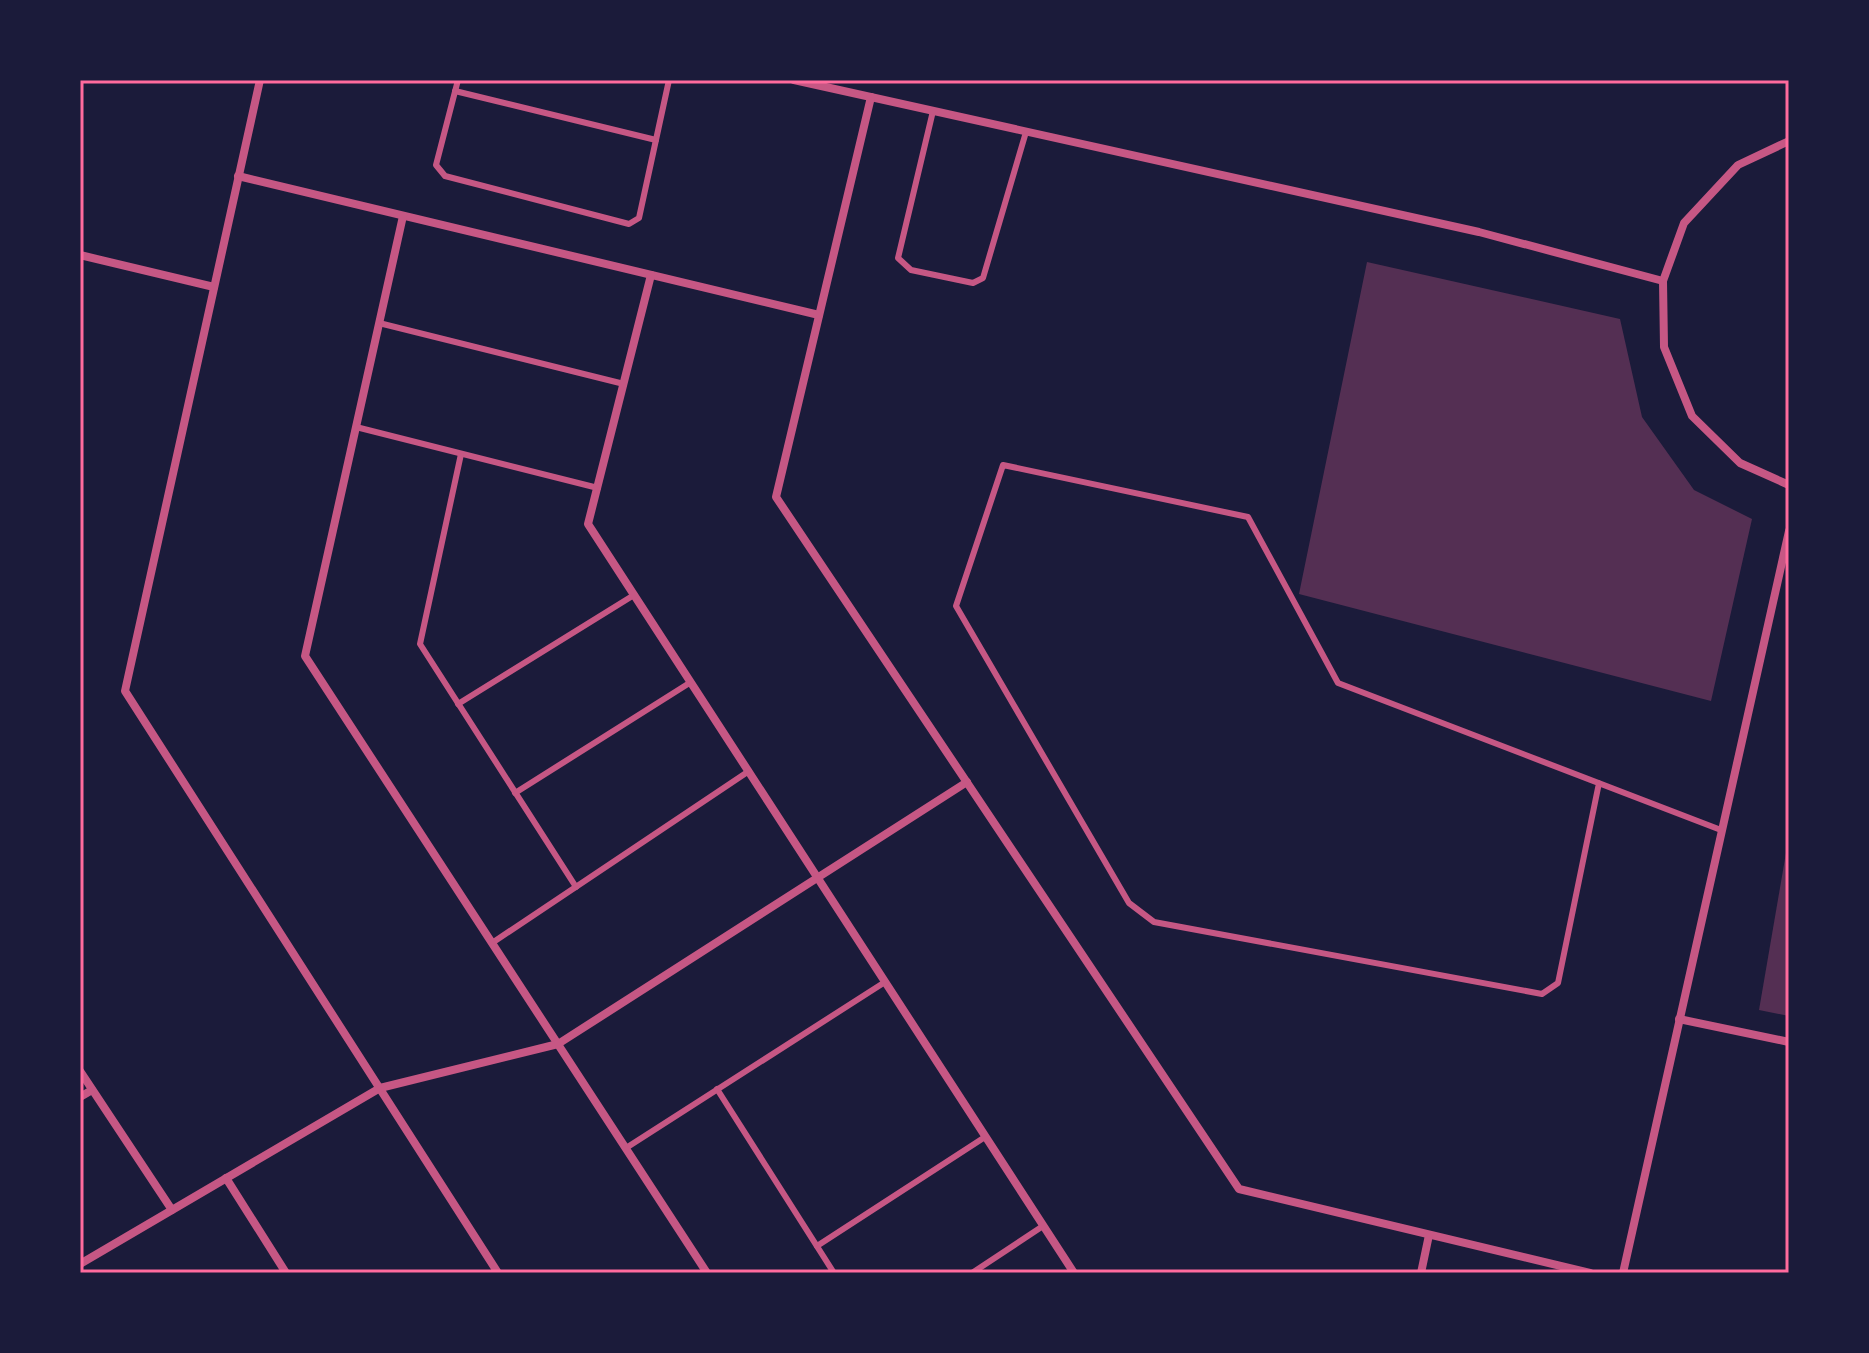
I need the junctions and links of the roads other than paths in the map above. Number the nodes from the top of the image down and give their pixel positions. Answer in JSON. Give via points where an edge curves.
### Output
{"nodes":[{"id":1,"x":260,"y":80,"type":"edge"},
{"id":2,"x":458,"y":80,"type":"edge"},
{"id":3,"x":669,"y":80,"type":"edge"},
{"id":4,"x":794,"y":80,"type":"edge"},
{"id":5,"x":455,"y":91,"type":"junction"},
{"id":6,"x":871,"y":97,"type":"junction"},
{"id":7,"x":933,"y":111,"type":"junction"},
{"id":8,"x":1026,"y":132,"type":"junction"},
{"id":9,"x":656,"y":140,"type":"junction"},
{"id":10,"x":1789,"y":141,"type":"edge"},
{"id":11,"x":238,"y":176,"type":"junction"},
{"id":12,"x":403,"y":216,"type":"junction"},
{"id":13,"x":80,"y":255,"type":"edge"},
{"id":14,"x":651,"y":275,"type":"junction"},
{"id":15,"x":1663,"y":281,"type":"junction"},
{"id":16,"x":214,"y":287,"type":"junction"},
{"id":17,"x":819,"y":315,"type":"junction"},
{"id":18,"x":379,"y":323,"type":"junction"},
{"id":19,"x":624,"y":384,"type":"junction"},
{"id":20,"x":356,"y":427,"type":"junction"},
{"id":21,"x":461,"y":454,"type":"junction"},
{"id":22,"x":1789,"y":485,"type":"edge"},
{"id":23,"x":598,"y":488,"type":"junction"},
{"id":24,"x":1789,"y":531,"type":"edge"},
{"id":25,"x":634,"y":595,"type":"junction"},
{"id":26,"x":691,"y":682,"type":"junction"},
{"id":27,"x":458,"y":704,"type":"junction"},
{"id":28,"x":749,"y":771,"type":"junction"},
{"id":29,"x":967,"y":782,"type":"junction"},
{"id":30,"x":1599,"y":783,"type":"junction"},
{"id":31,"x":515,"y":793,"type":"junction"},
{"id":32,"x":1721,"y":830,"type":"junction"},
{"id":33,"x":818,"y":878,"type":"junction"},
{"id":34,"x":576,"y":887,"type":"junction"},
{"id":35,"x":492,"y":943,"type":"junction"},
{"id":36,"x":885,"y":982,"type":"junction"},
{"id":37,"x":1679,"y":1019,"type":"junction"},
{"id":38,"x":1789,"y":1042,"type":"edge"},
{"id":39,"x":558,"y":1044,"type":"junction"},
{"id":40,"x":80,"y":1071,"type":"edge"},
{"id":41,"x":380,"y":1088,"type":"junction"},
{"id":42,"x":717,"y":1089,"type":"junction"},
{"id":43,"x":92,"y":1090,"type":"junction"},
{"id":44,"x":80,"y":1097,"type":"edge"},
{"id":45,"x":985,"y":1137,"type":"junction"},
{"id":46,"x":626,"y":1148,"type":"junction"},
{"id":47,"x":226,"y":1178,"type":"junction"},
{"id":48,"x":172,"y":1210,"type":"junction"},
{"id":49,"x":1043,"y":1226,"type":"junction"},
{"id":50,"x":1429,"y":1235,"type":"junction"},
{"id":51,"x":817,"y":1246,"type":"junction"},
{"id":52,"x":80,"y":1264,"type":"edge"},
{"id":53,"x":286,"y":1273,"type":"edge"},
{"id":54,"x":498,"y":1273,"type":"edge"},
{"id":55,"x":707,"y":1273,"type":"edge"},
{"id":56,"x":834,"y":1273,"type":"edge"},
{"id":57,"x":972,"y":1273,"type":"edge"},
{"id":58,"x":1074,"y":1273,"type":"edge"},
{"id":59,"x":1421,"y":1273,"type":"edge"},
{"id":60,"x":1590,"y":1273,"type":"edge"},
{"id":61,"x":1623,"y":1273,"type":"edge"}],
"edges":[{"from":1,"to":11,"type":"street"},
{"from":2,"to":5,"type":"lane"},
{"from":3,"to":9,"type":"lane"},
{"from":4,"to":6,"type":"street"},
{"from":5,"to":9,"type":"lane"},
{"from":5,"to":9,"type":"lane","via":[[436,165],[445,176],[629,224],[639,218]]},
{"from":6,"to":7,"type":"street"},
{"from":6,"to":17,"type":"street"},
{"from":7,"to":8,"type":"street"},
{"from":7,"to":8,"type":"lane","via":[[898,258],[911,270],[973,283],[983,278]]},
{"from":8,"to":15,"type":"street","via":[[1479,232]]},
{"from":10,"to":15,"type":"street","via":[[1738,165],[1684,223]]},
{"from":11,"to":12,"type":"street"},
{"from":11,"to":16,"type":"street"},
{"from":12,"to":14,"type":"street"},
{"from":12,"to":18,"type":"street"},
{"from":13,"to":16,"type":"street"},
{"from":14,"to":17,"type":"street"},
{"from":14,"to":19,"type":"street"},
{"from":15,"to":22,"type":"street","via":[[1664,347],[1692,416],[1740,463]]},
{"from":16,"to":41,"type":"street","via":[[125,691]]},
{"from":17,"to":29,"type":"street","via":[[776,497]]},
{"from":18,"to":19,"type":"lane"},
{"from":18,"to":20,"type":"street"},
{"from":19,"to":23,"type":"street"},
{"from":20,"to":21,"type":"lane"},
{"from":20,"to":35,"type":"street","via":[[305,656]]},
{"from":21,"to":23,"type":"lane"},
{"from":21,"to":27,"type":"lane","via":[[420,644]]},
{"from":23,"to":25,"type":"street","via":[[588,524]]},
{"from":24,"to":32,"type":"street"},
{"from":25,"to":26,"type":"street"},
{"from":25,"to":27,"type":"lane"},
{"from":26,"to":28,"type":"street"},
{"from":26,"to":31,"type":"lane"},
{"from":27,"to":31,"type":"lane"},
{"from":28,"to":33,"type":"street"},
{"from":28,"to":34,"type":"lane"},
{"from":29,"to":33,"type":"street"},
{"from":29,"to":50,"type":"street","via":[[1239,1189]]},
{"from":30,"to":30,"type":"lane","via":[[1338,683],[1248,517],[1003,465],[956,606],[1129,903],[1154,922],[1542,994],[1558,983]]},
{"from":30,"to":32,"type":"lane"},
{"from":31,"to":34,"type":"lane"},
{"from":32,"to":37,"type":"street"},
{"from":33,"to":36,"type":"street"},
{"from":33,"to":39,"type":"street"},
{"from":34,"to":35,"type":"lane"},
{"from":35,"to":39,"type":"street"},
{"from":36,"to":42,"type":"lane"},
{"from":36,"to":45,"type":"street"},
{"from":37,"to":38,"type":"street"},
{"from":37,"to":61,"type":"street"},
{"from":39,"to":41,"type":"street"},
{"from":39,"to":46,"type":"street"},
{"from":40,"to":43,"type":"street"},
{"from":41,"to":47,"type":"street"},
{"from":41,"to":54,"type":"street"},
{"from":42,"to":46,"type":"lane"},
{"from":42,"to":51,"type":"lane"},
{"from":43,"to":44,"type":"street"},
{"from":43,"to":48,"type":"street"},
{"from":45,"to":49,"type":"street"},
{"from":45,"to":51,"type":"lane"},
{"from":46,"to":55,"type":"street"},
{"from":47,"to":48,"type":"street"},
{"from":47,"to":53,"type":"street"},
{"from":48,"to":52,"type":"street"},
{"from":49,"to":57,"type":"lane"},
{"from":49,"to":58,"type":"street"},
{"from":50,"to":59,"type":"street"},
{"from":50,"to":60,"type":"street"},
{"from":51,"to":56,"type":"lane"}]}
